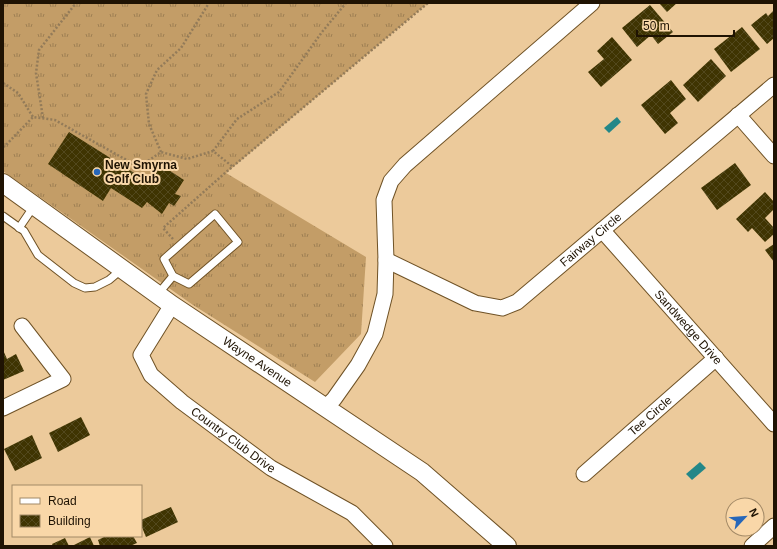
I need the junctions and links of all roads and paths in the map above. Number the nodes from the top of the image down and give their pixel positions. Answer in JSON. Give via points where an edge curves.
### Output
{"nodes":[{"id":1,"x":76,"y":3,"type":"edge"},
{"id":2,"x":209,"y":3,"type":"edge"},
{"id":3,"x":346,"y":3,"type":"edge"},
{"id":4,"x":428,"y":3,"type":"edge"},
{"id":5,"x":592,"y":3,"type":"edge"},
{"id":6,"x":3,"y":83,"type":"edge"},
{"id":7,"x":774,"y":86,"type":"edge"},
{"id":8,"x":738,"y":115,"type":"junction"},
{"id":9,"x":34,"y":117,"type":"junction"},
{"id":10,"x":43,"y":118,"type":"junction"},
{"id":11,"x":3,"y":147,"type":"edge"},
{"id":12,"x":214,"y":151,"type":"junction"},
{"id":13,"x":161,"y":152,"type":"junction"},
{"id":14,"x":774,"y":156,"type":"edge"},
{"id":15,"x":233,"y":167,"type":"junction"},
{"id":16,"x":3,"y":183,"type":"edge"},
{"id":17,"x":34,"y":205,"type":"junction"},
{"id":18,"x":3,"y":216,"type":"edge"},
{"id":19,"x":19,"y":228,"type":"junction"},
{"id":20,"x":602,"y":230,"type":"junction"},
{"id":21,"x":179,"y":246,"type":"junction"},
{"id":22,"x":386,"y":260,"type":"junction"},
{"id":23,"x":123,"y":269,"type":"junction"},
{"id":24,"x":173,"y":276,"type":"junction"},
{"id":25,"x":165,"y":300,"type":"junction"},
{"id":26,"x":22,"y":326,"type":"dead end"},
{"id":27,"x":716,"y":358,"type":"junction"},
{"id":28,"x":3,"y":408,"type":"edge"},
{"id":29,"x":325,"y":408,"type":"junction"},
{"id":30,"x":774,"y":424,"type":"edge"},
{"id":31,"x":584,"y":474,"type":"dead end"},
{"id":32,"x":774,"y":526,"type":"edge"},
{"id":33,"x":385,"y":546,"type":"edge"},
{"id":34,"x":507,"y":546,"type":"edge"},
{"id":35,"x":752,"y":546,"type":"edge"}],
"edges":[{"from":1,"to":10,"type":"path","via":[[39,50],[36,73]]},
{"from":2,"to":13,"type":"path","via":[[181,48],[157,70],[146,94],[149,124]]},
{"from":3,"to":12,"type":"path","via":[[279,92],[237,119]]},
{"from":4,"to":15,"type":"path"},
{"from":5,"to":22,"type":"street","via":[[404,165],[391,181],[384,200]]},
{"from":6,"to":9,"type":"path","via":[[18,93]]},
{"from":7,"to":8,"type":"street","name":"Fairway Circle"},
{"from":8,"to":14,"type":"street"},
{"from":8,"to":20,"type":"street","name":"Fairway Circle"},
{"from":9,"to":10,"type":"path"},
{"from":9,"to":11,"type":"path"},
{"from":10,"to":13,"type":"path","via":[[55,120],[139,167]]},
{"from":12,"to":13,"type":"path","via":[[188,159]]},
{"from":12,"to":15,"type":"path"},
{"from":15,"to":21,"type":"path","via":[[163,228]]},
{"from":16,"to":17,"type":"street","name":"Wayne Avenue"},
{"from":17,"to":19,"type":"lane"},
{"from":17,"to":23,"type":"street","name":"Wayne Avenue"},
{"from":18,"to":19,"type":"lane"},
{"from":19,"to":23,"type":"lane","via":[[24,231],[38,255],[74,283],[85,288],[95,287]]},
{"from":20,"to":22,"type":"street","name":"Fairway Circle","via":[[517,302],[502,308],[475,303]]},
{"from":20,"to":27,"type":"street","name":"Sandwedge Drive"},
{"from":21,"to":24,"type":"lane","via":[[164,259]]},
{"from":21,"to":24,"type":"lane","via":[[214,214],[238,242],[190,284]]},
{"from":22,"to":29,"type":"street","via":[[385,294],[375,334],[358,365]]},
{"from":23,"to":25,"type":"street","name":"Wayne Avenue"},
{"from":24,"to":25,"type":"lane"},
{"from":25,"to":29,"type":"street","name":"Wayne Avenue"},
{"from":25,"to":33,"type":"street","name":"Country Club Drive","via":[[141,354],[151,375],[182,402],[270,468],[352,513]]},
{"from":26,"to":28,"type":"street","via":[[63,379]]},
{"from":27,"to":30,"type":"street","name":"Sandwedge Drive"},
{"from":27,"to":31,"type":"street","name":"Tee Circle"},
{"from":29,"to":34,"type":"street","name":"Wayne Avenue","via":[[422,472]]},
{"from":32,"to":35,"type":"street"}]}
